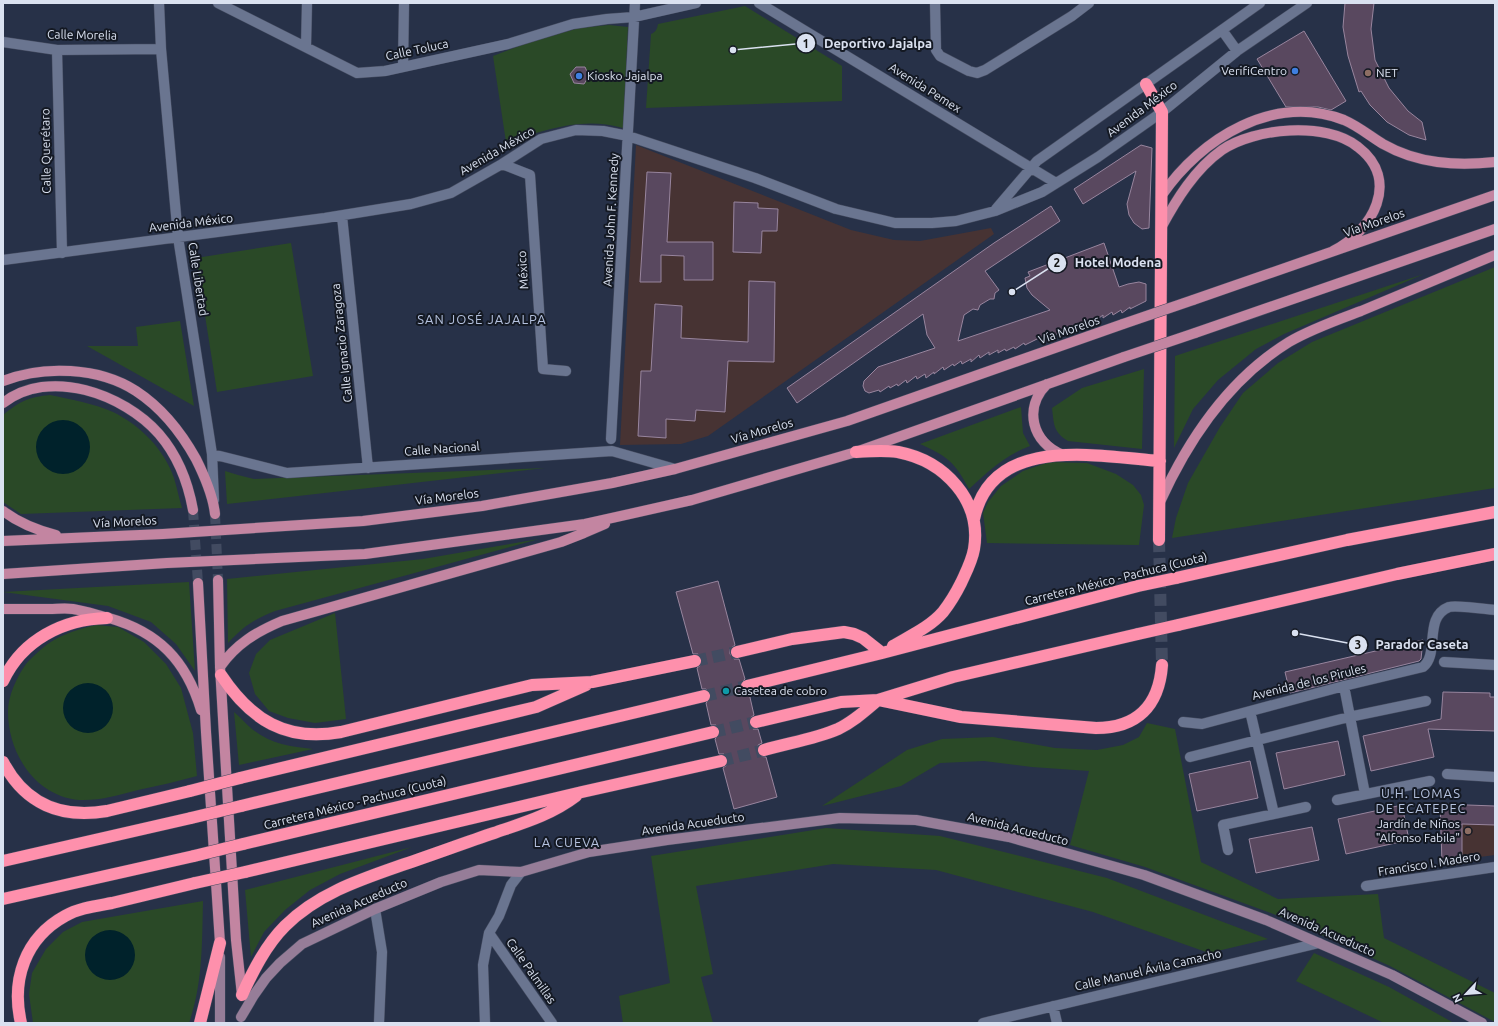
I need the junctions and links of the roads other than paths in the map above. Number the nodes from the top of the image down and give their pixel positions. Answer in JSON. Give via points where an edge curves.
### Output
{"nodes":[{"id":1,"x":159,"y":3,"type":"edge"},
{"id":2,"x":218,"y":3,"type":"edge"},
{"id":3,"x":307,"y":3,"type":"edge"},
{"id":4,"x":404,"y":3,"type":"edge"},
{"id":5,"x":635,"y":3,"type":"edge"},
{"id":6,"x":696,"y":3,"type":"edge"},
{"id":7,"x":759,"y":3,"type":"edge"},
{"id":8,"x":935,"y":3,"type":"edge"},
{"id":9,"x":1089,"y":3,"type":"edge"},
{"id":10,"x":1260,"y":3,"type":"edge"},
{"id":11,"x":1307,"y":3,"type":"edge"},
{"id":12,"x":634,"y":17,"type":"junction"},
{"id":13,"x":1222,"y":30,"type":"junction"},
{"id":14,"x":3,"y":42,"type":"edge"},
{"id":15,"x":306,"y":47,"type":"junction"},
{"id":16,"x":161,"y":49,"type":"junction"},
{"id":17,"x":57,"y":50,"type":"junction"},
{"id":18,"x":1237,"y":51,"type":"junction"},
{"id":19,"x":403,"y":67,"type":"junction"},
{"id":20,"x":1146,"y":84,"type":"junction"},
{"id":21,"x":1162,"y":112,"type":"junction"},
{"id":22,"x":628,"y":136,"type":"junction"},
{"id":23,"x":1495,"y":162,"type":"edge"},
{"id":24,"x":502,"y":164,"type":"junction"},
{"id":25,"x":1030,"y":169,"type":"junction"},
{"id":26,"x":1056,"y":183,"type":"junction"},
{"id":27,"x":1162,"y":195,"type":"junction"},
{"id":28,"x":1495,"y":195,"type":"edge"},
{"id":29,"x":995,"y":211,"type":"junction"},
{"id":30,"x":342,"y":216,"type":"junction"},
{"id":31,"x":1160,"y":228,"type":"junction"},
{"id":32,"x":1495,"y":229,"type":"edge"},
{"id":33,"x":178,"y":238,"type":"junction"},
{"id":34,"x":1333,"y":251,"type":"junction"},
{"id":35,"x":62,"y":253,"type":"junction"},
{"id":36,"x":1495,"y":255,"type":"edge"},
{"id":37,"x":3,"y":260,"type":"edge"},
{"id":38,"x":566,"y":371,"type":"dead end"},
{"id":39,"x":3,"y":381,"type":"edge"},
{"id":40,"x":1049,"y":383,"type":"junction"},
{"id":41,"x":3,"y":403,"type":"edge"},
{"id":42,"x":612,"y":439,"type":"dead end"},
{"id":43,"x":856,"y":452,"type":"junction"},
{"id":44,"x":212,"y":454,"type":"junction"},
{"id":45,"x":1063,"y":455,"type":"junction"},
{"id":46,"x":1160,"y":461,"type":"junction"},
{"id":47,"x":368,"y":468,"type":"junction"},
{"id":48,"x":675,"y":469,"type":"junction"},
{"id":49,"x":1160,"y":502,"type":"junction"},
{"id":50,"x":194,"y":510,"type":"tunnel mouth"},
{"id":51,"x":3,"y":511,"type":"edge"},
{"id":52,"x":215,"y":512,"type":"joint"},
{"id":53,"x":1495,"y":512,"type":"edge"},
{"id":54,"x":619,"y":516,"type":"junction"},
{"id":55,"x":973,"y":520,"type":"junction"},
{"id":56,"x":74,"y":538,"type":"junction"},
{"id":57,"x":1159,"y":540,"type":"tunnel mouth"},
{"id":58,"x":3,"y":541,"type":"edge"},
{"id":59,"x":1495,"y":554,"type":"edge"},
{"id":60,"x":3,"y":574,"type":"edge"},
{"id":61,"x":218,"y":580,"type":"tunnel mouth"},
{"id":62,"x":198,"y":583,"type":"tunnel mouth"},
{"id":63,"x":3,"y":609,"type":"edge"},
{"id":64,"x":1495,"y":610,"type":"edge"},
{"id":65,"x":107,"y":618,"type":"junction"},
{"id":66,"x":737,"y":652,"type":"tunnel mouth"},
{"id":67,"x":882,"y":653,"type":"junction"},
{"id":68,"x":695,"y":662,"type":"tunnel mouth"},
{"id":69,"x":1444,"y":662,"type":"dead end"},
{"id":70,"x":1162,"y":665,"type":"tunnel mouth"},
{"id":71,"x":1495,"y":665,"type":"edge"},
{"id":72,"x":221,"y":671,"type":"junction"},
{"id":73,"x":3,"y":681,"type":"edge"},
{"id":74,"x":592,"y":682,"type":"junction"},
{"id":75,"x":747,"y":686,"type":"tunnel mouth"},
{"id":76,"x":1344,"y":686,"type":"junction"},
{"id":77,"x":704,"y":696,"type":"tunnel mouth"},
{"id":78,"x":878,"y":700,"type":"junction"},
{"id":79,"x":1426,"y":701,"type":"dead end"},
{"id":80,"x":1250,"y":711,"type":"junction"},
{"id":81,"x":1349,"y":717,"type":"junction"},
{"id":82,"x":756,"y":722,"type":"tunnel mouth"},
{"id":83,"x":1183,"y":722,"type":"dead end"},
{"id":84,"x":206,"y":732,"type":"junction"},
{"id":85,"x":713,"y":732,"type":"tunnel mouth"},
{"id":86,"x":1258,"y":739,"type":"junction"},
{"id":87,"x":764,"y":750,"type":"tunnel mouth"},
{"id":88,"x":1190,"y":757,"type":"dead end"},
{"id":89,"x":721,"y":761,"type":"tunnel mouth"},
{"id":90,"x":3,"y":762,"type":"edge"},
{"id":91,"x":1447,"y":774,"type":"dead end"},
{"id":92,"x":1495,"y":777,"type":"edge"},
{"id":93,"x":1430,"y":781,"type":"dead end"},
{"id":94,"x":582,"y":792,"type":"junction"},
{"id":95,"x":1365,"y":794,"type":"junction"},
{"id":96,"x":1337,"y":800,"type":"dead end"},
{"id":97,"x":1306,"y":807,"type":"dead end"},
{"id":98,"x":1274,"y":814,"type":"junction"},
{"id":99,"x":1228,"y":850,"type":"dead end"},
{"id":100,"x":3,"y":861,"type":"edge"},
{"id":101,"x":1495,"y":867,"type":"edge"},
{"id":102,"x":521,"y":872,"type":"junction"},
{"id":103,"x":1366,"y":886,"type":"dead end"},
{"id":104,"x":3,"y":899,"type":"edge"},
{"id":105,"x":374,"y":909,"type":"junction"},
{"id":106,"x":489,"y":933,"type":"junction"},
{"id":107,"x":220,"y":943,"type":"junction"},
{"id":108,"x":1319,"y":943,"type":"junction"},
{"id":109,"x":242,"y":995,"type":"junction"},
{"id":110,"x":1053,"y":1006,"type":"junction"},
{"id":111,"x":241,"y":1020,"type":"edge"},
{"id":112,"x":21,"y":1023,"type":"edge"},
{"id":113,"x":200,"y":1023,"type":"edge"},
{"id":114,"x":220,"y":1023,"type":"edge"},
{"id":115,"x":379,"y":1023,"type":"edge"},
{"id":116,"x":485,"y":1023,"type":"edge"},
{"id":117,"x":552,"y":1023,"type":"edge"},
{"id":118,"x":983,"y":1023,"type":"edge"},
{"id":119,"x":1057,"y":1023,"type":"edge"},
{"id":120,"x":1482,"y":1023,"type":"edge"}],
"edges":[{"from":1,"to":16,"type":"street","name":"Calle Libertad"},
{"from":2,"to":15,"type":"street","name":"Calle Toluca"},
{"from":3,"to":15,"type":"street"},
{"from":4,"to":19,"type":"street"},
{"from":5,"to":12,"type":"street","name":"Avenida John F. Kennedy"},
{"from":6,"to":12,"type":"street","name":"Calle Toluca"},
{"from":7,"to":25,"type":"street","name":"Avenida Pemex"},
{"from":8,"to":9,"type":"street","via":[[936,50],[940,56],[977,73],[1072,16]]},
{"from":10,"to":13,"type":"street","name":"Avenida México"},
{"from":11,"to":18,"type":"street","name":"Avenida México"},
{"from":12,"to":19,"type":"street","name":"Calle Toluca","via":[[573,24],[511,43]]},
{"from":12,"to":22,"type":"street","name":"Avenida John F. Kennedy"},
{"from":13,"to":18,"type":"street"},
{"from":13,"to":20,"type":"street","name":"Avenida México"},
{"from":14,"to":17,"type":"street","name":"Calle Morelia"},
{"from":15,"to":19,"type":"street","name":"Calle Toluca","via":[[357,73]]},
{"from":16,"to":17,"type":"street","name":"Calle Morelia"},
{"from":16,"to":33,"type":"street","name":"Calle Libertad"},
{"from":17,"to":35,"type":"street","name":"Calle Querétaro"},
{"from":18,"to":21,"type":"street","name":"Avenida México"},
{"from":20,"to":21,"type":"highway"},
{"from":20,"to":25,"type":"street","name":"Avenida México","via":[[1037,161]]},
{"from":21,"to":26,"type":"street","name":"Avenida México"},
{"from":21,"to":27,"type":"highway"},
{"from":22,"to":24,"type":"street","name":"Avenida México","via":[[603,131],[576,130],[541,139]]},
{"from":22,"to":29,"type":"street","name":"Avenida México","via":[[755,178],[836,209],[895,223],[956,221]]},
{"from":22,"to":42,"type":"street","name":"Avenida John F. Kennedy"},
{"from":23,"to":27,"type":"main road","via":[[1457,165],[1426,161],[1391,148],[1346,121],[1317,114],[1284,113],[1242,126],[1210,144],[1182,169]]},
{"from":24,"to":30,"type":"street","name":"Avenida México","via":[[451,193],[411,204]]},
{"from":24,"to":38,"type":"street","name":"México","via":[[530,175],[543,369]]},
{"from":25,"to":26,"type":"street","name":"Avenida Pemex"},
{"from":25,"to":29,"type":"street","name":"Avenida México"},
{"from":26,"to":29,"type":"street","name":"Avenida México","via":[[1042,192]]},
{"from":27,"to":31,"type":"highway"},
{"from":28,"to":34,"type":"main road","name":"Vía Morelos"},
{"from":30,"to":33,"type":"street","name":"Avenida México"},
{"from":30,"to":47,"type":"street","name":"Calle Ignacio Zaragoza"},
{"from":31,"to":34,"type":"main road","via":[[1186,188],[1222,150],[1243,140],[1273,132],[1316,132],[1338,137],[1358,146],[1372,163],[1378,181],[1378,200],[1367,224],[1352,240]]},
{"from":31,"to":46,"type":"highway"},
{"from":32,"to":40,"type":"main road","bridge":true},
{"from":33,"to":35,"type":"street","name":"Avenida México"},
{"from":33,"to":44,"type":"street","name":"Calle Libertad"},
{"from":34,"to":48,"type":"main road","name":"Vía Morelos","bridge":true,"via":[[847,421]]},
{"from":35,"to":37,"type":"street","name":"Avenida México"},
{"from":36,"to":49,"type":"main road","via":[[1313,330],[1279,349],[1235,388],[1201,428],[1185,451]]},
{"from":39,"to":52,"type":"main road","via":[[26,374],[71,371],[104,377],[134,390],[170,421],[190,449],[205,480]]},
{"from":40,"to":43,"type":"main road"},
{"from":40,"to":45,"type":"main road","via":[[1040,392],[1034,404],[1035,429],[1043,442]]},
{"from":41,"to":50,"type":"main road","via":[[29,389],[50,386],[98,394],[124,406],[148,422],[169,446],[184,476]]},
{"from":43,"to":54,"type":"main road","via":[[692,500]]},
{"from":43,"to":55,"type":"highway","via":[[870,450],[899,453],[933,466],[944,473],[962,492]]},
{"from":44,"to":47,"type":"street","name":"Calle Nacional","via":[[287,473]]},
{"from":44,"to":52,"type":"street","name":"Calle Libertad"},
{"from":45,"to":46,"type":"highway"},
{"from":45,"to":55,"type":"highway","via":[[1028,460],[1006,470],[984,492]]},
{"from":46,"to":49,"type":"highway"},
{"from":47,"to":48,"type":"street","name":"Calle Nacional","via":[[612,451]]},
{"from":48,"to":56,"type":"main road","name":"Vía Morelos","via":[[612,484],[489,505],[363,521]]},
{"from":49,"to":57,"type":"highway"},
{"from":51,"to":56,"type":"main road","via":[[31,527]]},
{"from":53,"to":67,"type":"highway","name":"Carretera México - Pachuca (Cuota)","bridge":true,"via":[[1347,540],[1138,586]]},
{"from":54,"to":60,"type":"main road","via":[[577,525],[365,554]]},
{"from":54,"to":72,"type":"main road","via":[[584,534],[561,542],[282,621],[242,642],[232,652]]},
{"from":55,"to":67,"type":"highway","via":[[975,537],[970,563],[943,612],[931,623]]},
{"from":56,"to":58,"type":"main road","name":"Vía Morelos"},
{"from":59,"to":78,"type":"highway","bridge":true,"via":[[1397,574],[953,676]]},
{"from":61,"to":72,"type":"main road"},
{"from":62,"to":84,"type":"main road"},
{"from":63,"to":65,"type":"main road","via":[[72,609]]},
{"from":64,"to":76,"type":"street","name":"Avenida de los Pirules","via":[[1450,607],[1440,612],[1426,665]]},
{"from":65,"to":73,"type":"highway","via":[[70,623],[44,634],[23,652]]},
{"from":65,"to":84,"type":"main road","via":[[137,628],[174,656],[197,698]]},
{"from":66,"to":67,"type":"highway","via":[[792,639],[844,632],[863,638]]},
{"from":67,"to":75,"type":"highway","name":"Carretera México - Pachuca (Cuota)"},
{"from":68,"to":74,"type":"highway"},
{"from":69,"to":71,"type":"street"},
{"from":70,"to":78,"type":"highway","via":[[1158,687],[1146,708],[1129,722],[1109,728],[961,717]]},
{"from":72,"to":74,"type":"highway","via":[[228,686],[245,705],[270,725],[314,736],[341,732],[532,685]]},
{"from":72,"to":109,"type":"main road","via":[[236,940]]},
{"from":74,"to":90,"type":"highway","bridge":true,"via":[[536,707],[93,813],[66,812],[44,804],[15,782]]},
{"from":76,"to":80,"type":"street","name":"Avenida de los Pirules"},
{"from":76,"to":81,"type":"street"},
{"from":77,"to":100,"type":"highway","name":"Carretera México - Pachuca (Cuota)","bridge":true},
{"from":78,"to":82,"type":"highway","via":[[841,702]]},
{"from":78,"to":87,"type":"highway","via":[[838,729]]},
{"from":79,"to":81,"type":"street"},
{"from":80,"to":83,"type":"street","name":"Avenida de los Pirules","via":[[1202,724]]},
{"from":80,"to":86,"type":"street"},
{"from":81,"to":86,"type":"street"},
{"from":81,"to":95,"type":"street"},
{"from":84,"to":107,"type":"main road"},
{"from":85,"to":104,"type":"highway","name":"Carretera México - Pachuca (Cuota)","bridge":true},
{"from":86,"to":88,"type":"street"},
{"from":86,"to":98,"type":"street"},
{"from":89,"to":94,"type":"highway"},
{"from":91,"to":92,"type":"street"},
{"from":93,"to":95,"type":"street"},
{"from":94,"to":109,"type":"highway","via":[[538,818],[362,879],[320,899],[284,926],[252,973]]},
{"from":94,"to":112,"type":"highway","bridge":true,"via":[[79,910],[43,932],[26,956],[18,983],[17,997]]},
{"from":95,"to":96,"type":"street"},
{"from":97,"to":98,"type":"street"},
{"from":98,"to":99,"type":"street","via":[[1223,825]]},
{"from":101,"to":103,"type":"street","name":"Francisco I. Madero"},
{"from":102,"to":105,"type":"street","name":"Avenida Acueducto","via":[[479,870]]},
{"from":102,"to":106,"type":"street","via":[[511,885],[499,916]]},
{"from":102,"to":108,"type":"street","name":"Avenida Acueducto","via":[[589,852],[667,840],[840,818],[916,820],[1009,838],[1144,875],[1266,920]]},
{"from":105,"to":111,"type":"street","name":"Avenida Acueducto","via":[[318,936],[291,953],[266,978]]},
{"from":105,"to":115,"type":"street","via":[[382,952]]},
{"from":106,"to":116,"type":"street","via":[[483,965]]},
{"from":106,"to":117,"type":"street","name":"Calle Palmillas"},
{"from":107,"to":113,"type":"highway"},
{"from":107,"to":114,"type":"street"},
{"from":108,"to":110,"type":"street","name":"Calle Manuel Ávila Camacho"},
{"from":108,"to":120,"type":"street","name":"Avenida Acueducto","via":[[1392,975]]},
{"from":109,"to":111,"type":"street"},
{"from":110,"to":118,"type":"street","name":"Calle Manuel Ávila Camacho"},
{"from":110,"to":119,"type":"street"}]}
